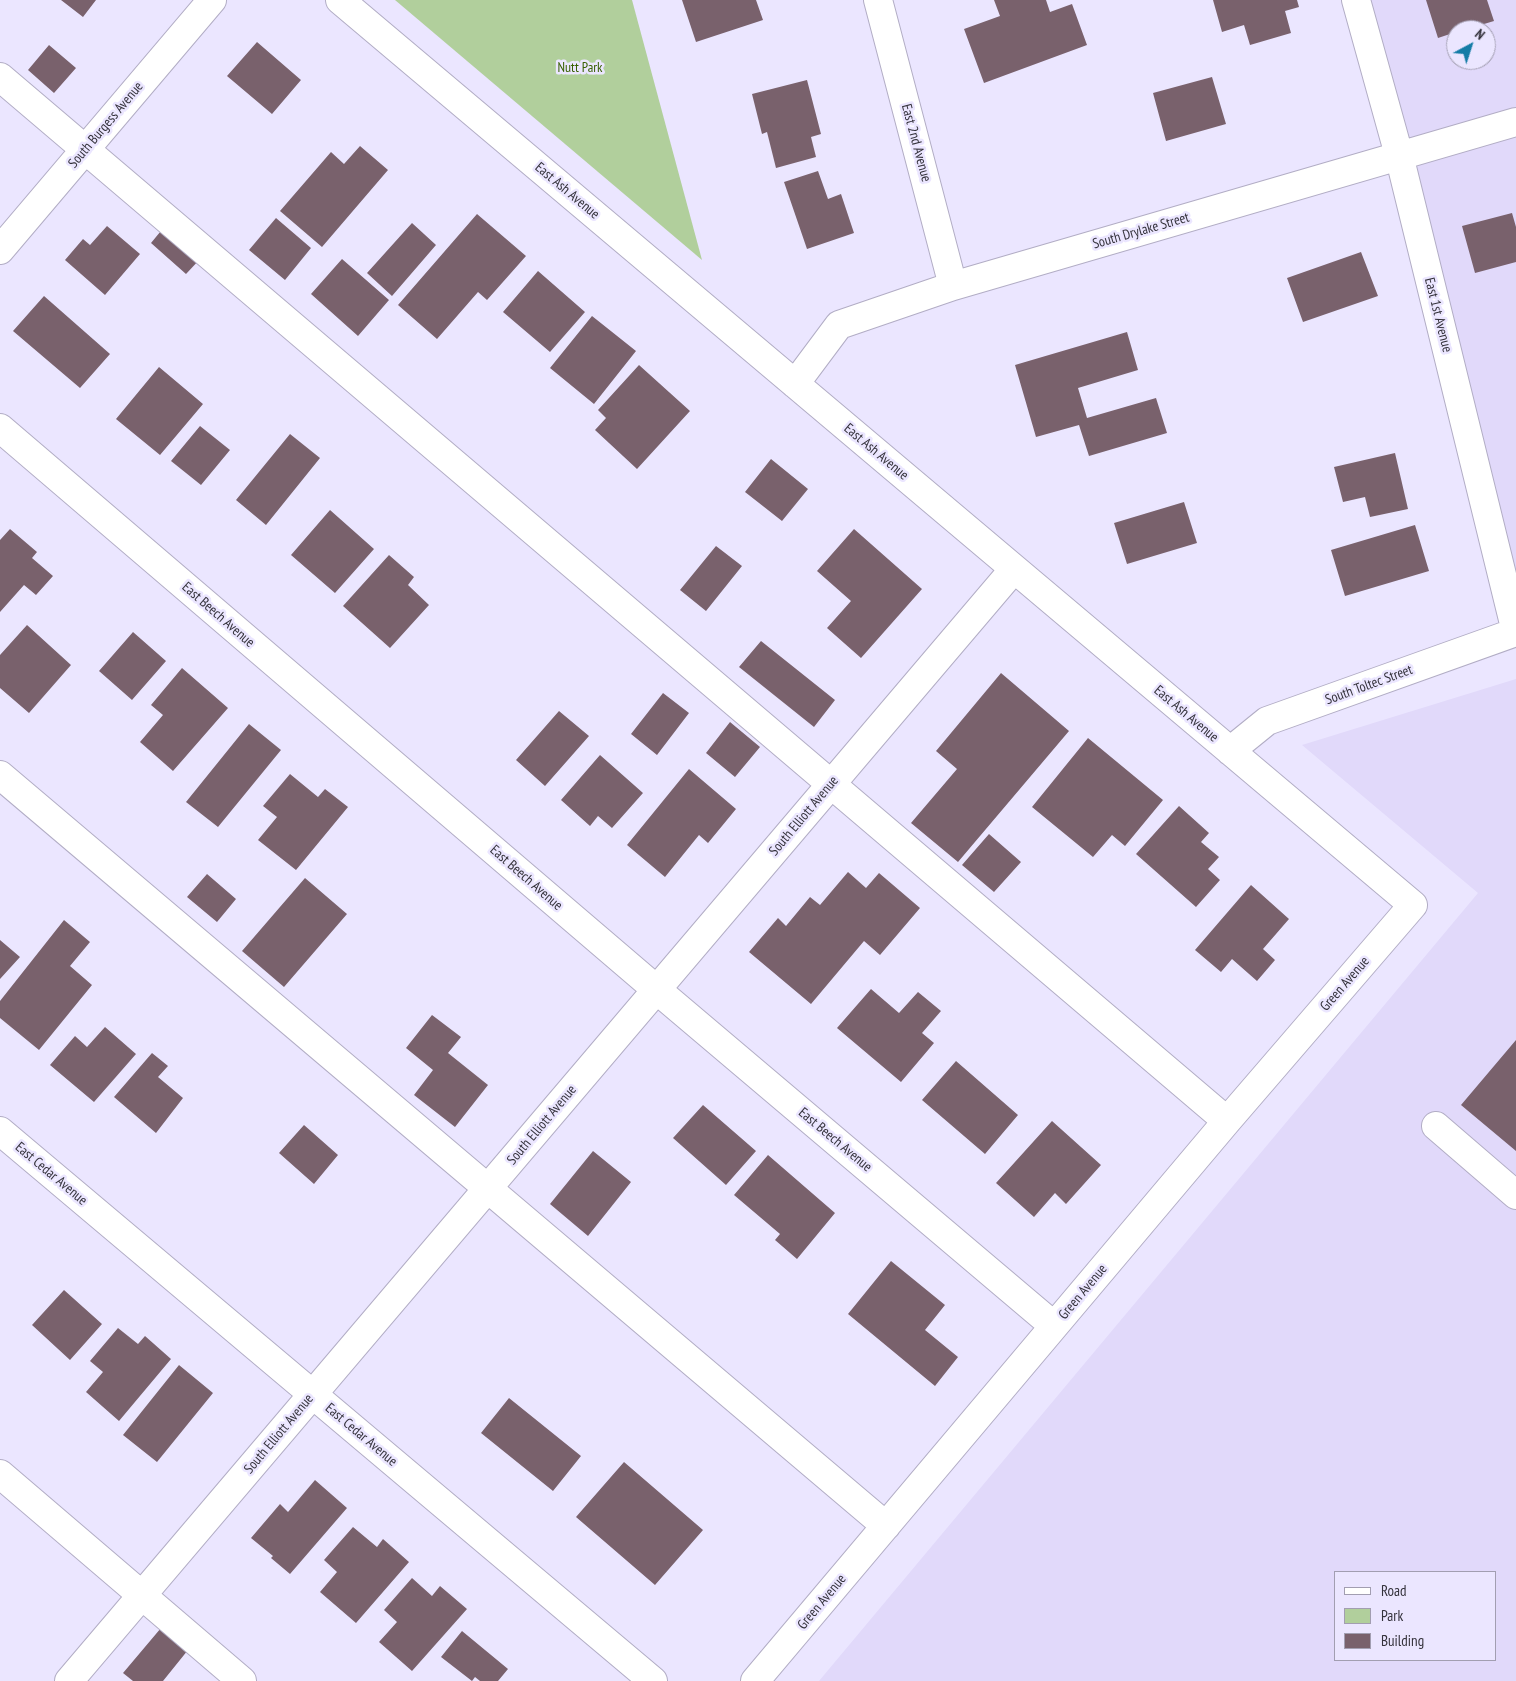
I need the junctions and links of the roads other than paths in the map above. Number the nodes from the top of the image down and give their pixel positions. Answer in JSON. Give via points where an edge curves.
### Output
{"nodes":[{"id":1,"x":212,"y":0,"type":"edge"},
{"id":2,"x":340,"y":0,"type":"edge"},
{"id":3,"x":878,"y":0,"type":"edge"},
{"id":4,"x":1356,"y":0,"type":"edge"},
{"id":5,"x":0,"y":78,"type":"edge"},
{"id":6,"x":1516,"y":122,"type":"edge"},
{"id":7,"x":85,"y":150,"type":"junction"},
{"id":8,"x":1399,"y":155,"type":"junction"},
{"id":9,"x":0,"y":250,"type":"edge"},
{"id":10,"x":953,"y":286,"type":"junction"},
{"id":11,"x":795,"y":384,"type":"junction"},
{"id":12,"x":0,"y":428,"type":"edge"},
{"id":13,"x":1014,"y":569,"type":"junction"},
{"id":14,"x":1516,"y":632,"type":"edge"},
{"id":15,"x":1230,"y":751,"type":"junction"},
{"id":16,"x":0,"y":775,"type":"edge"},
{"id":17,"x":831,"y":784,"type":"junction"},
{"id":18,"x":1413,"y":905,"type":"joint"},
{"id":19,"x":656,"y":990,"type":"junction"},
{"id":20,"x":1227,"y":1122,"type":"junction"},
{"id":21,"x":1436,"y":1126,"type":"dead end"},
{"id":22,"x":0,"y":1131,"type":"edge"},
{"id":23,"x":488,"y":1188,"type":"junction"},
{"id":24,"x":1516,"y":1194,"type":"edge"},
{"id":25,"x":1054,"y":1326,"type":"junction"},
{"id":26,"x":313,"y":1394,"type":"junction"},
{"id":27,"x":0,"y":1474,"type":"edge"},
{"id":28,"x":886,"y":1526,"type":"junction"},
{"id":29,"x":142,"y":1595,"type":"junction"},
{"id":30,"x":69,"y":1681,"type":"edge"},
{"id":31,"x":242,"y":1681,"type":"edge"},
{"id":32,"x":653,"y":1681,"type":"edge"},
{"id":33,"x":755,"y":1681,"type":"edge"}],
"edges":[{"from":1,"to":7,"type":"street","name":"South Burgess Avenue"},
{"from":2,"to":11,"type":"street","name":"East Ash Avenue"},
{"from":3,"to":10,"type":"street","name":"East 2nd Avenue"},
{"from":4,"to":8,"type":"street","name":"East 1st Avenue"},
{"from":5,"to":7,"type":"street"},
{"from":6,"to":8,"type":"street","name":"South Drylake Street"},
{"from":7,"to":9,"type":"street","name":"South Burgess Avenue"},
{"from":7,"to":17,"type":"street"},
{"from":8,"to":10,"type":"street","name":"South Drylake Street"},
{"from":8,"to":14,"type":"street","name":"East 1st Avenue"},
{"from":10,"to":11,"type":"street","name":"South Drylake Street","via":[[838,325]]},
{"from":11,"to":13,"type":"street","name":"East Ash Avenue"},
{"from":12,"to":19,"type":"street","name":"East Beech Avenue"},
{"from":13,"to":15,"type":"street","name":"East Ash Avenue"},
{"from":13,"to":17,"type":"street","name":"South Elliott Avenue"},
{"from":14,"to":15,"type":"street","name":"South Toltec Street","via":[[1267,721]]},
{"from":15,"to":18,"type":"street","name":"East Ash Avenue"},
{"from":16,"to":23,"type":"street"},
{"from":17,"to":19,"type":"street","name":"South Elliott Avenue"},
{"from":17,"to":20,"type":"street"},
{"from":18,"to":20,"type":"street","name":"Green Avenue"},
{"from":19,"to":23,"type":"street","name":"South Elliott Avenue"},
{"from":19,"to":25,"type":"street","name":"East Beech Avenue"},
{"from":20,"to":25,"type":"street","name":"Green Avenue"},
{"from":21,"to":24,"type":"street"},
{"from":22,"to":26,"type":"street","name":"East Cedar Avenue"},
{"from":23,"to":26,"type":"street","name":"South Elliott Avenue"},
{"from":23,"to":28,"type":"street"},
{"from":25,"to":28,"type":"street","name":"Green Avenue"},
{"from":26,"to":29,"type":"street","name":"South Elliott Avenue"},
{"from":26,"to":32,"type":"street","name":"East Cedar Avenue"},
{"from":27,"to":29,"type":"street"},
{"from":28,"to":33,"type":"street","name":"Green Avenue"},
{"from":29,"to":30,"type":"street","name":"South Elliott Avenue"},
{"from":29,"to":31,"type":"street"}]}
